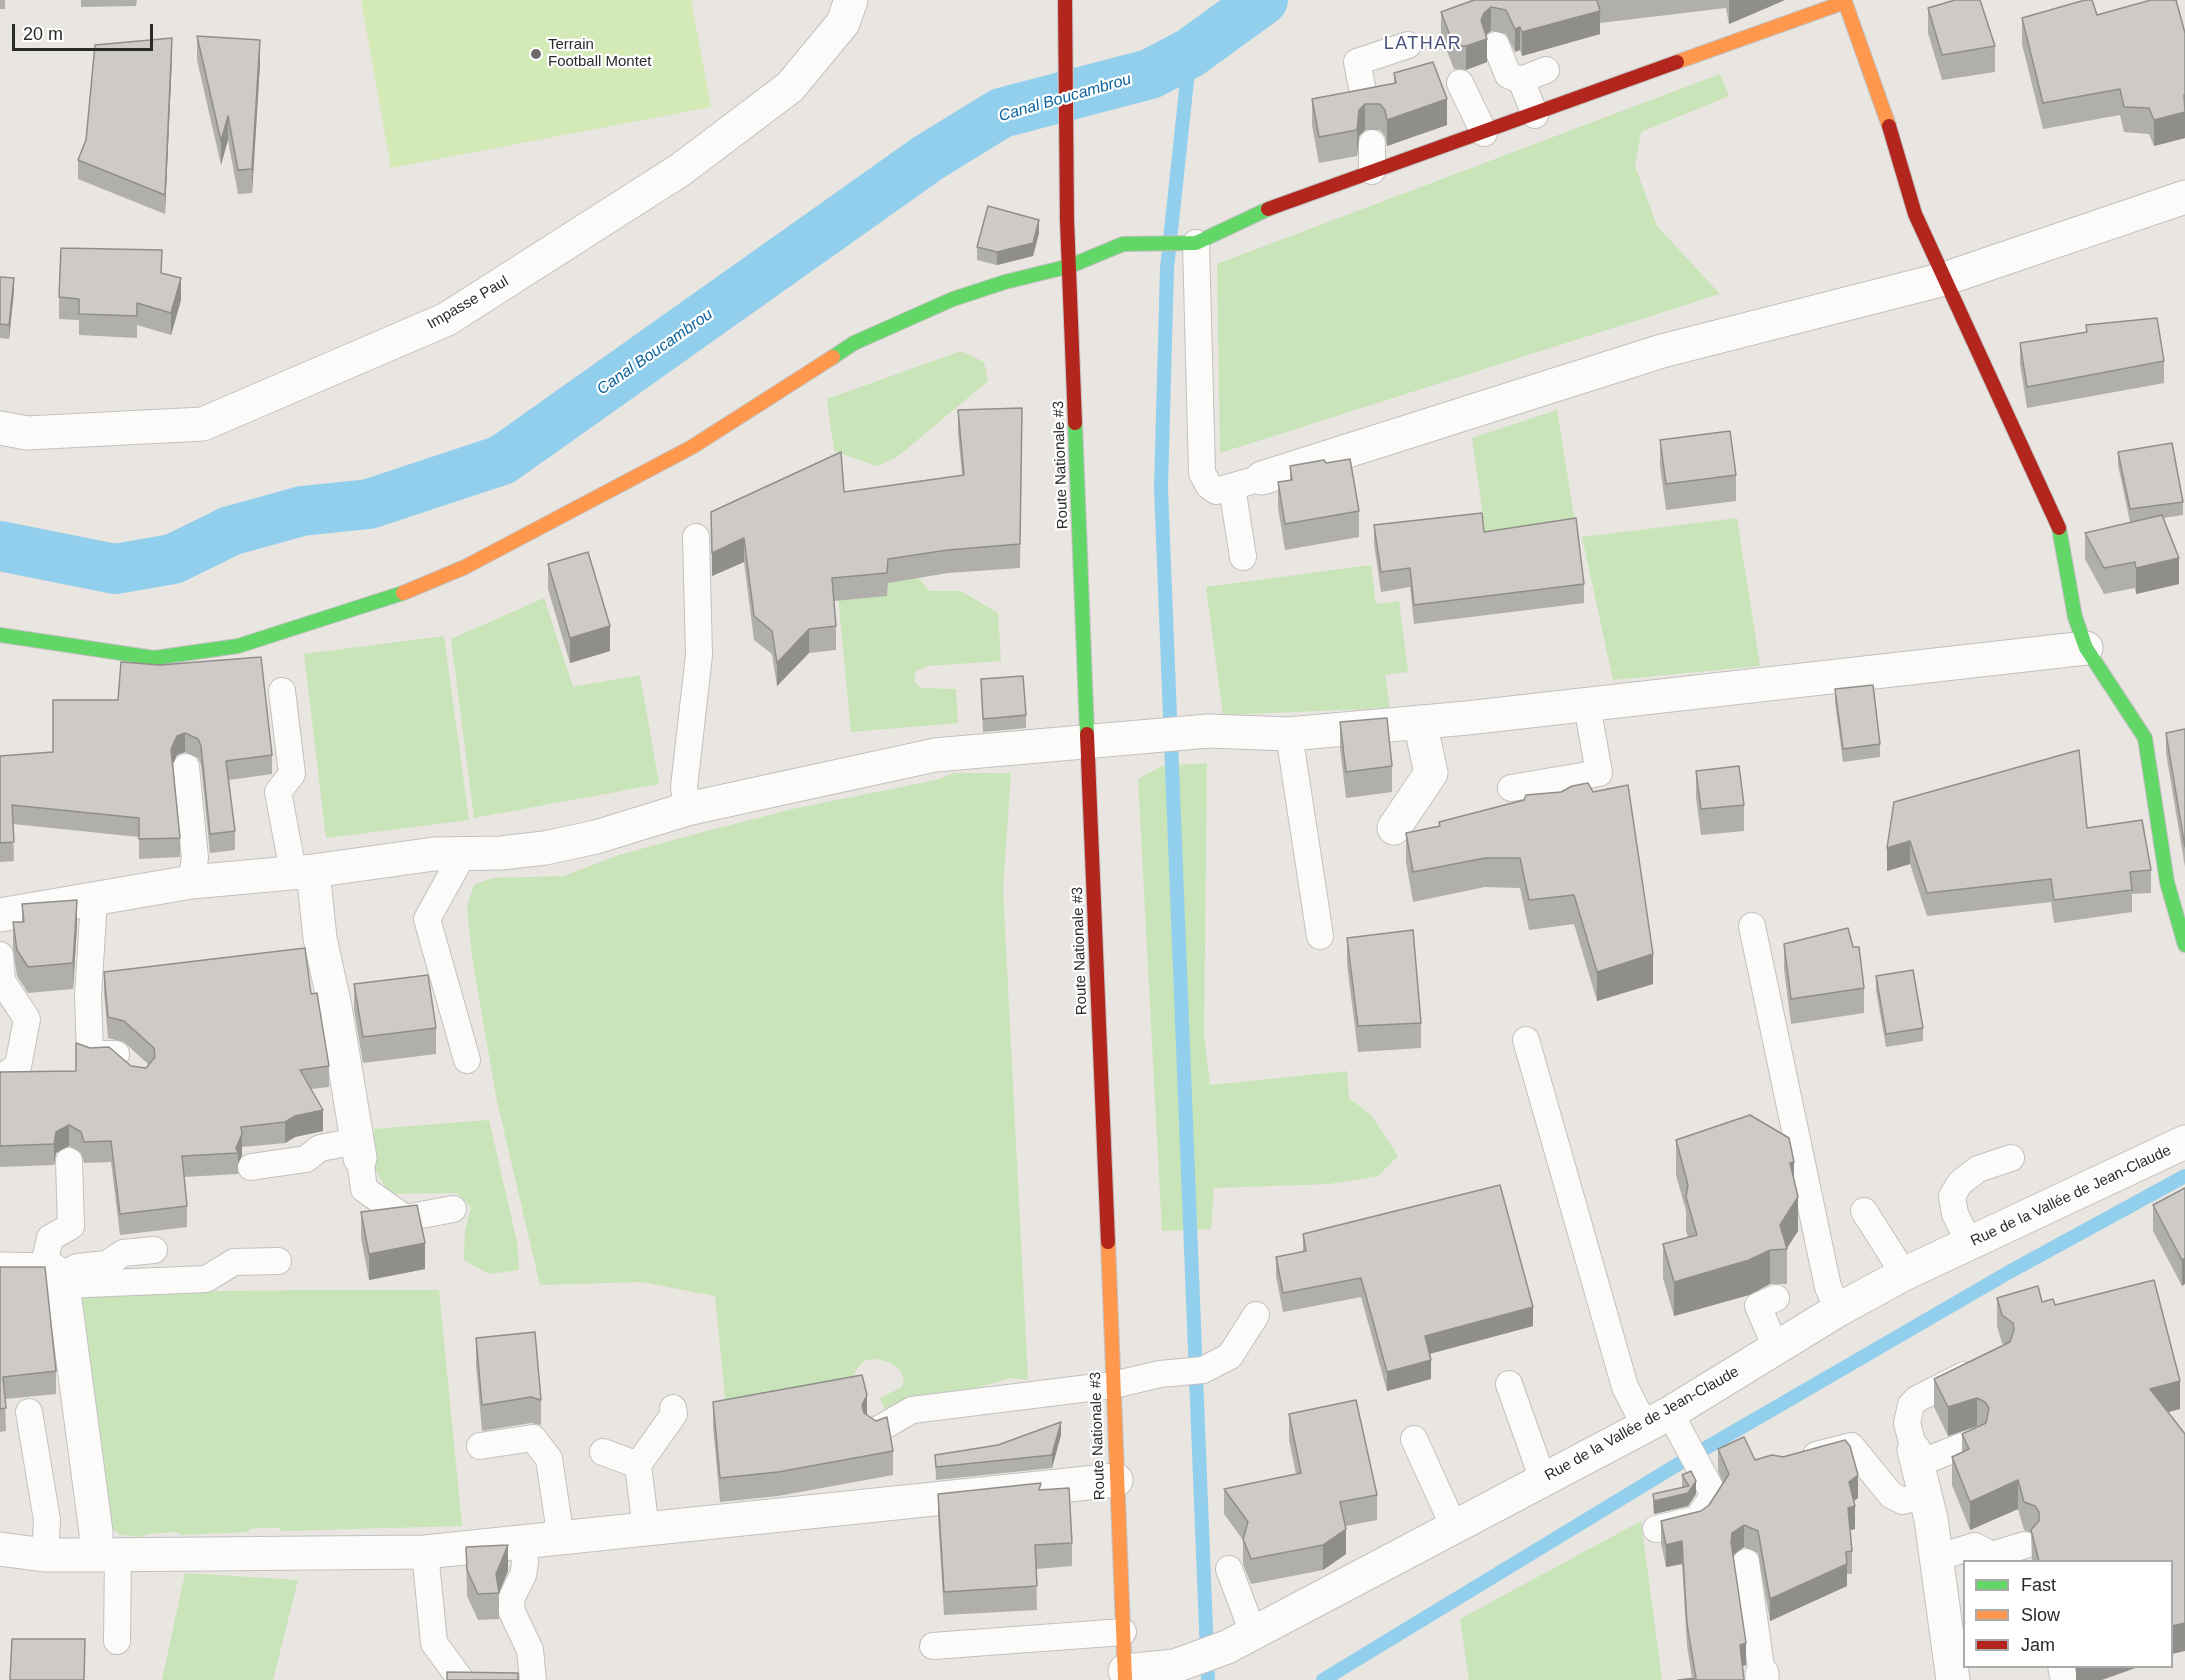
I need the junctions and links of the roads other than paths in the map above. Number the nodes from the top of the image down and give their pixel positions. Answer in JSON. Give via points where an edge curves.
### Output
{"nodes":[{"id":1,"x":851,"y":0,"type":"edge"},
{"id":2,"x":1065,"y":0,"type":"edge"},
{"id":3,"x":1408,"y":45,"type":"dead end"},
{"id":4,"x":1496,"y":45,"type":"dead end"},
{"id":5,"x":1546,"y":70,"type":"dead end"},
{"id":6,"x":1521,"y":80,"type":"junction"},
{"id":7,"x":1460,"y":83,"type":"dead end"},
{"id":8,"x":1364,"y":97,"type":"edge"},
{"id":9,"x":1535,"y":115,"type":"junction"},
{"id":10,"x":1484,"y":133,"type":"junction"},
{"id":11,"x":1372,"y":143,"type":"dead end"},
{"id":12,"x":1372,"y":171,"type":"junction"},
{"id":13,"x":2185,"y":197,"type":"edge"},
{"id":14,"x":1196,"y":243,"type":"junction"},
{"id":15,"x":1070,"y":266,"type":"junction"},
{"id":16,"x":1944,"y":279,"type":"junction"},
{"id":17,"x":0,"y":428,"type":"edge"},
{"id":18,"x":1262,"y":478,"type":"joint"},
{"id":19,"x":1232,"y":487,"type":"junction"},
{"id":20,"x":696,"y":537,"type":"dead end"},
{"id":21,"x":1243,"y":557,"type":"dead end"},
{"id":22,"x":0,"y":635,"type":"edge"},
{"id":23,"x":2086,"y":648,"type":"junction"},
{"id":24,"x":282,"y":691,"type":"dead end"},
{"id":25,"x":1587,"y":705,"type":"junction"},
{"id":26,"x":1420,"y":722,"type":"junction"},
{"id":27,"x":1289,"y":734,"type":"junction"},
{"id":28,"x":1088,"y":742,"type":"junction"},
{"id":29,"x":186,"y":767,"type":"dead end"},
{"id":30,"x":1511,"y":788,"type":"dead end"},
{"id":31,"x":687,"y":809,"type":"junction"},
{"id":32,"x":1394,"y":828,"type":"dead end"},
{"id":33,"x":463,"y":854,"type":"junction"},
{"id":34,"x":303,"y":871,"type":"junction"},
{"id":35,"x":191,"y":882,"type":"junction"},
{"id":36,"x":94,"y":899,"type":"junction"},
{"id":37,"x":0,"y":915,"type":"edge"},
{"id":38,"x":1752,"y":926,"type":"dead end"},
{"id":39,"x":1320,"y":936,"type":"dead end"},
{"id":40,"x":2185,"y":945,"type":"edge"},
{"id":41,"x":0,"y":955,"type":"edge"},
{"id":42,"x":1526,"y":1040,"type":"dead end"},
{"id":43,"x":467,"y":1060,"type":"dead end"},
{"id":44,"x":131,"y":1068,"type":"edge"},
{"id":45,"x":0,"y":1078,"type":"edge"},
{"id":46,"x":2185,"y":1142,"type":"edge"},
{"id":47,"x":358,"y":1150,"type":"junction"},
{"id":48,"x":2011,"y":1158,"type":"dead end"},
{"id":49,"x":69,"y":1161,"type":"dead end"},
{"id":50,"x":251,"y":1167,"type":"dead end"},
{"id":51,"x":453,"y":1209,"type":"dead end"},
{"id":52,"x":1864,"y":1211,"type":"dead end"},
{"id":53,"x":1970,"y":1244,"type":"junction"},
{"id":54,"x":154,"y":1250,"type":"dead end"},
{"id":55,"x":278,"y":1261,"type":"dead end"},
{"id":56,"x":0,"y":1269,"type":"edge"},
{"id":57,"x":1904,"y":1274,"type":"junction"},
{"id":58,"x":55,"y":1276,"type":"junction"},
{"id":59,"x":1776,"y":1298,"type":"dead end"},
{"id":60,"x":1838,"y":1310,"type":"junction"},
{"id":61,"x":1256,"y":1315,"type":"dead end"},
{"id":62,"x":1776,"y":1348,"type":"junction"},
{"id":63,"x":1988,"y":1363,"type":"edge"},
{"id":64,"x":1509,"y":1384,"type":"dead end"},
{"id":65,"x":1113,"y":1385,"type":"junction"},
{"id":66,"x":674,"y":1408,"type":"dead end"},
{"id":67,"x":29,"y":1412,"type":"dead end"},
{"id":68,"x":1665,"y":1424,"type":"junction"},
{"id":69,"x":877,"y":1430,"type":"edge"},
{"id":70,"x":1414,"y":1439,"type":"dead end"},
{"id":71,"x":1975,"y":1441,"type":"edge"},
{"id":72,"x":480,"y":1446,"type":"dead end"},
{"id":73,"x":603,"y":1452,"type":"dead end"},
{"id":74,"x":1915,"y":1457,"type":"junction"},
{"id":75,"x":1790,"y":1462,"type":"edge"},
{"id":76,"x":638,"y":1466,"type":"junction"},
{"id":77,"x":1116,"y":1480,"type":"junction"},
{"id":78,"x":1543,"y":1480,"type":"junction"},
{"id":79,"x":1925,"y":1496,"type":"junction"},
{"id":80,"x":1454,"y":1527,"type":"junction"},
{"id":81,"x":1656,"y":1529,"type":"dead end"},
{"id":82,"x":646,"y":1530,"type":"junction"},
{"id":83,"x":561,"y":1539,"type":"junction"},
{"id":84,"x":524,"y":1543,"type":"junction"},
{"id":85,"x":2025,"y":1545,"type":"dead end"},
{"id":86,"x":0,"y":1549,"type":"edge"},
{"id":87,"x":425,"y":1552,"type":"junction"},
{"id":88,"x":45,"y":1555,"type":"junction"},
{"id":89,"x":107,"y":1555,"type":"junction"},
{"id":90,"x":1936,"y":1558,"type":"junction"},
{"id":91,"x":1746,"y":1562,"type":"dead end"},
{"id":92,"x":1229,"y":1569,"type":"dead end"},
{"id":93,"x":1123,"y":1632,"type":"junction"},
{"id":94,"x":1240,"y":1640,"type":"junction"},
{"id":95,"x":117,"y":1641,"type":"dead end"},
{"id":96,"x":933,"y":1646,"type":"dead end"},
{"id":97,"x":1125,"y":1675,"type":"edge"},
{"id":98,"x":1762,"y":1677,"type":"edge"},
{"id":99,"x":461,"y":1680,"type":"edge"},
{"id":100,"x":533,"y":1680,"type":"edge"},
{"id":101,"x":1953,"y":1680,"type":"edge"}],
"edges":[{"from":1,"to":17,"type":"street","name":"Impasse Paul","via":[[843,24],[790,87],[680,170],[447,319],[203,424],[27,433]]},
{"from":2,"to":15,"type":"street","name":"Route Nationale #3"},
{"from":3,"to":8,"type":"lane","via":[[1357,62]]},
{"from":4,"to":6,"type":"lane","via":[[1509,75]]},
{"from":5,"to":6,"type":"lane"},
{"from":6,"to":9,"type":"lane"},
{"from":7,"to":10,"type":"lane"},
{"from":9,"to":10,"type":"street"},
{"from":9,"to":16,"type":"street","via":[[1845,2],[1878,90],[1915,214]]},
{"from":10,"to":12,"type":"street"},
{"from":11,"to":12,"type":"lane"},
{"from":12,"to":14,"type":"street","via":[[1267,209]]},
{"from":13,"to":16,"type":"street"},
{"from":14,"to":15,"type":"street","via":[[1124,244]]},
{"from":14,"to":19,"type":"lane","via":[[1202,473],[1216,491]]},
{"from":15,"to":22,"type":"street","via":[[953,299],[854,344],[692,447],[465,567],[390,599],[238,646],[154,658]]},
{"from":15,"to":28,"type":"street","name":"Route Nationale #3"},
{"from":16,"to":18,"type":"street","via":[[1662,351]]},
{"from":16,"to":23,"type":"street","via":[[2059,526],[2075,617]]},
{"from":18,"to":19,"type":"lane"},
{"from":19,"to":21,"type":"lane"},
{"from":20,"to":31,"type":"lane","via":[[699,655],[684,787]]},
{"from":23,"to":25,"type":"street"},
{"from":23,"to":40,"type":"street","via":[[2145,738],[2167,882]]},
{"from":24,"to":34,"type":"lane","via":[[292,774],[278,792]]},
{"from":25,"to":26,"type":"street"},
{"from":25,"to":30,"type":"lane","via":[[1599,773]]},
{"from":26,"to":27,"type":"street"},
{"from":26,"to":32,"type":"street","via":[[1431,773]]},
{"from":27,"to":28,"type":"street","via":[[1208,731]]},
{"from":27,"to":39,"type":"lane"},
{"from":28,"to":31,"type":"street","via":[[935,755]]},
{"from":28,"to":65,"type":"street","name":"Route Nationale #3"},
{"from":29,"to":35,"type":"lane","via":[[195,858]]},
{"from":31,"to":33,"type":"street","via":[[545,848]]},
{"from":33,"to":34,"type":"street","via":[[434,854]]},
{"from":33,"to":43,"type":"lane","via":[[427,919]]},
{"from":34,"to":35,"type":"street"},
{"from":34,"to":47,"type":"street","via":[[335,1007]]},
{"from":35,"to":36,"type":"street"},
{"from":36,"to":37,"type":"street"},
{"from":36,"to":44,"type":"lane","via":[[88,998],[90,1054],[114,1053]]},
{"from":38,"to":60,"type":"lane","via":[[1828,1287]]},
{"from":41,"to":45,"type":"lane","via":[[2,981],[27,1019],[18,1066]]},
{"from":42,"to":68,"type":"lane","via":[[1625,1387]]},
{"from":46,"to":53,"type":"street","name":"Rue de la Vallée de Jean-Claude"},
{"from":47,"to":50,"type":"lane","via":[[320,1148],[306,1159]]},
{"from":47,"to":51,"type":"lane","via":[[364,1189],[405,1218]]},
{"from":48,"to":53,"type":"lane","via":[[1978,1169],[1960,1183],[1952,1196],[1955,1214]]},
{"from":49,"to":58,"type":"lane","via":[[71,1226],[50,1238]]},
{"from":52,"to":57,"type":"lane"},
{"from":53,"to":57,"type":"street","name":"Rue de la Vallée de Jean-Claude"},
{"from":54,"to":58,"type":"lane","via":[[123,1253],[107,1264],[78,1267]]},
{"from":55,"to":58,"type":"lane","via":[[234,1262],[206,1279]]},
{"from":56,"to":58,"type":"street"},
{"from":57,"to":60,"type":"street","name":"Rue de la Vallée de Jean-Claude"},
{"from":58,"to":89,"type":"street","via":[[96,1532]]},
{"from":59,"to":62,"type":"lane","via":[[1758,1306]]},
{"from":60,"to":62,"type":"street","name":"Rue de la Vallée de Jean-Claude"},
{"from":61,"to":65,"type":"lane","via":[[1230,1356],[1195,1370]]},
{"from":62,"to":68,"type":"street","name":"Rue de la Vallée de Jean-Claude"},
{"from":63,"to":74,"type":"lane","via":[[1911,1405],[1908,1423]]},
{"from":64,"to":78,"type":"lane"},
{"from":65,"to":69,"type":"lane","via":[[912,1410]]},
{"from":65,"to":77,"type":"street","name":"Route Nationale #3"},
{"from":66,"to":76,"type":"lane","via":[[674,1414]]},
{"from":67,"to":88,"type":"lane","via":[[47,1520]]},
{"from":68,"to":78,"type":"street","name":"Rue de la Vallée de Jean-Claude"},
{"from":68,"to":81,"type":"lane","via":[[1705,1475],[1714,1495],[1697,1519]]},
{"from":70,"to":80,"type":"lane"},
{"from":71,"to":74,"type":"lane"},
{"from":72,"to":83,"type":"lane","via":[[532,1438],[549,1459]]},
{"from":73,"to":76,"type":"lane"},
{"from":74,"to":79,"type":"street"},
{"from":75,"to":79,"type":"lane","via":[[1851,1446],[1891,1495],[1903,1501]]},
{"from":76,"to":82,"type":"lane"},
{"from":77,"to":82,"type":"street"},
{"from":77,"to":93,"type":"street","name":"Route Nationale #3"},
{"from":78,"to":80,"type":"street","name":"Rue de la Vallée de Jean-Claude"},
{"from":79,"to":90,"type":"street"},
{"from":80,"to":94,"type":"street","name":"Rue de la Vallée de Jean-Claude"},
{"from":82,"to":83,"type":"street"},
{"from":83,"to":84,"type":"street"},
{"from":84,"to":87,"type":"street"},
{"from":84,"to":100,"type":"lane","via":[[523,1575],[511,1599],[512,1612],[530,1650]]},
{"from":85,"to":90,"type":"lane","via":[[1992,1555],[1975,1546]]},
{"from":86,"to":88,"type":"street"},
{"from":87,"to":89,"type":"street"},
{"from":87,"to":99,"type":"lane","via":[[434,1643]]},
{"from":88,"to":89,"type":"street"},
{"from":89,"to":95,"type":"lane"},
{"from":90,"to":101,"type":"street"},
{"from":91,"to":98,"type":"lane"},
{"from":92,"to":94,"type":"lane"},
{"from":93,"to":96,"type":"lane"},
{"from":93,"to":97,"type":"street","name":"Route Nationale #3"},
{"from":94,"to":97,"type":"street","name":"Rue de la Vallée de Jean-Claude","via":[[1175,1666]]}]}
